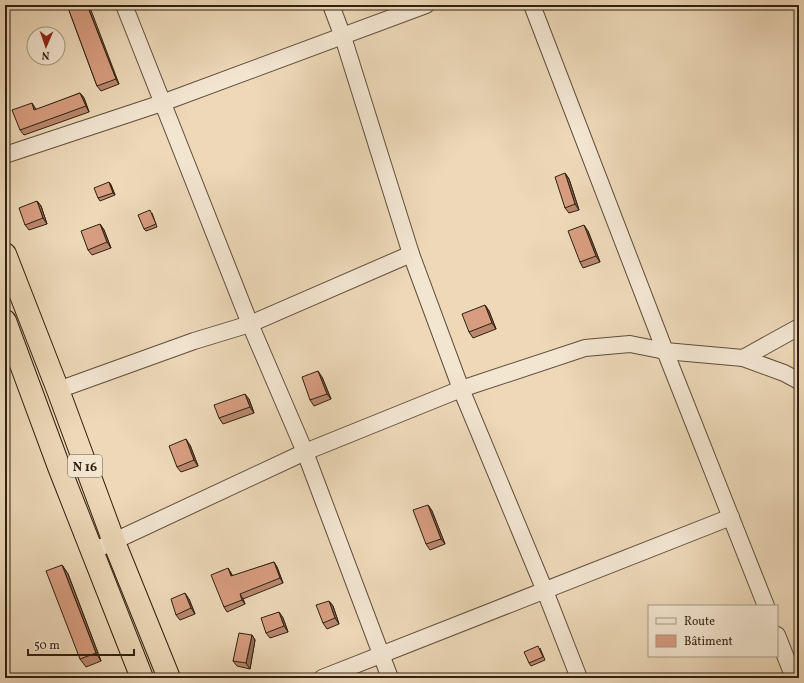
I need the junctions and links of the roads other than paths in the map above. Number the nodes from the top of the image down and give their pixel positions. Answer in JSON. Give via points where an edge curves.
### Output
{"nodes":[{"id":1,"x":124,"y":5,"type":"edge"},
{"id":2,"x":331,"y":5,"type":"edge"},
{"id":3,"x":426,"y":5,"type":"edge"},
{"id":4,"x":532,"y":5,"type":"edge"},
{"id":5,"x":343,"y":37,"type":"junction"},
{"id":6,"x":162,"y":103,"type":"junction"},
{"id":7,"x":5,"y":155,"type":"edge"},
{"id":8,"x":5,"y":254,"type":"edge"},
{"id":9,"x":410,"y":254,"type":"junction"},
{"id":10,"x":5,"y":321,"type":"edge"},
{"id":11,"x":250,"y":324,"type":"junction"},
{"id":12,"x":799,"y":327,"type":"edge"},
{"id":13,"x":665,"y":351,"type":"junction"},
{"id":14,"x":743,"y":358,"type":"junction"},
{"id":15,"x":799,"y":381,"type":"edge"},
{"id":16,"x":461,"y":389,"type":"junction"},
{"id":17,"x":58,"y":390,"type":"junction"},
{"id":18,"x":305,"y":452,"type":"junction"},
{"id":19,"x":731,"y":518,"type":"junction"},
{"id":20,"x":114,"y":542,"type":"junction"},
{"id":21,"x":93,"y":551,"type":"junction"},
{"id":22,"x":545,"y":591,"type":"junction"},
{"id":23,"x":766,"y":605,"type":"edge"},
{"id":24,"x":778,"y":638,"type":"edge"},
{"id":25,"x":381,"y":656,"type":"junction"},
{"id":26,"x":142,"y":678,"type":"edge"},
{"id":27,"x":169,"y":678,"type":"edge"},
{"id":28,"x":322,"y":678,"type":"edge"},
{"id":29,"x":390,"y":678,"type":"edge"},
{"id":30,"x":579,"y":678,"type":"edge"},
{"id":31,"x":794,"y":678,"type":"edge"}],
"edges":[{"from":1,"to":6,"type":"street"},
{"from":2,"to":5,"type":"street"},
{"from":3,"to":5,"type":"street"},
{"from":4,"to":13,"type":"street"},
{"from":5,"to":6,"type":"street"},
{"from":5,"to":9,"type":"street"},
{"from":6,"to":7,"type":"street"},
{"from":6,"to":11,"type":"street"},
{"from":8,"to":17,"type":"highway","number":"N 16"},
{"from":9,"to":11,"type":"street"},
{"from":9,"to":16,"type":"street"},
{"from":10,"to":21,"type":"highway","number":"N 16"},
{"from":11,"to":17,"type":"street","via":[[194,341]]},
{"from":11,"to":18,"type":"street"},
{"from":12,"to":14,"type":"street"},
{"from":13,"to":14,"type":"street"},
{"from":13,"to":16,"type":"street","via":[[630,344],[585,348]]},
{"from":13,"to":19,"type":"street"},
{"from":14,"to":15,"type":"street"},
{"from":16,"to":18,"type":"street"},
{"from":16,"to":22,"type":"street"},
{"from":17,"to":20,"type":"highway","number":"N 16"},
{"from":18,"to":20,"type":"street"},
{"from":18,"to":25,"type":"street"},
{"from":19,"to":22,"type":"street"},
{"from":19,"to":23,"type":"street"},
{"from":20,"to":21,"type":"street"},
{"from":20,"to":27,"type":"highway","number":"N 16"},
{"from":21,"to":26,"type":"highway","number":"N 16"},
{"from":22,"to":25,"type":"street"},
{"from":22,"to":30,"type":"street"},
{"from":24,"to":31,"type":"street"},
{"from":25,"to":28,"type":"street"},
{"from":25,"to":29,"type":"street"}]}
